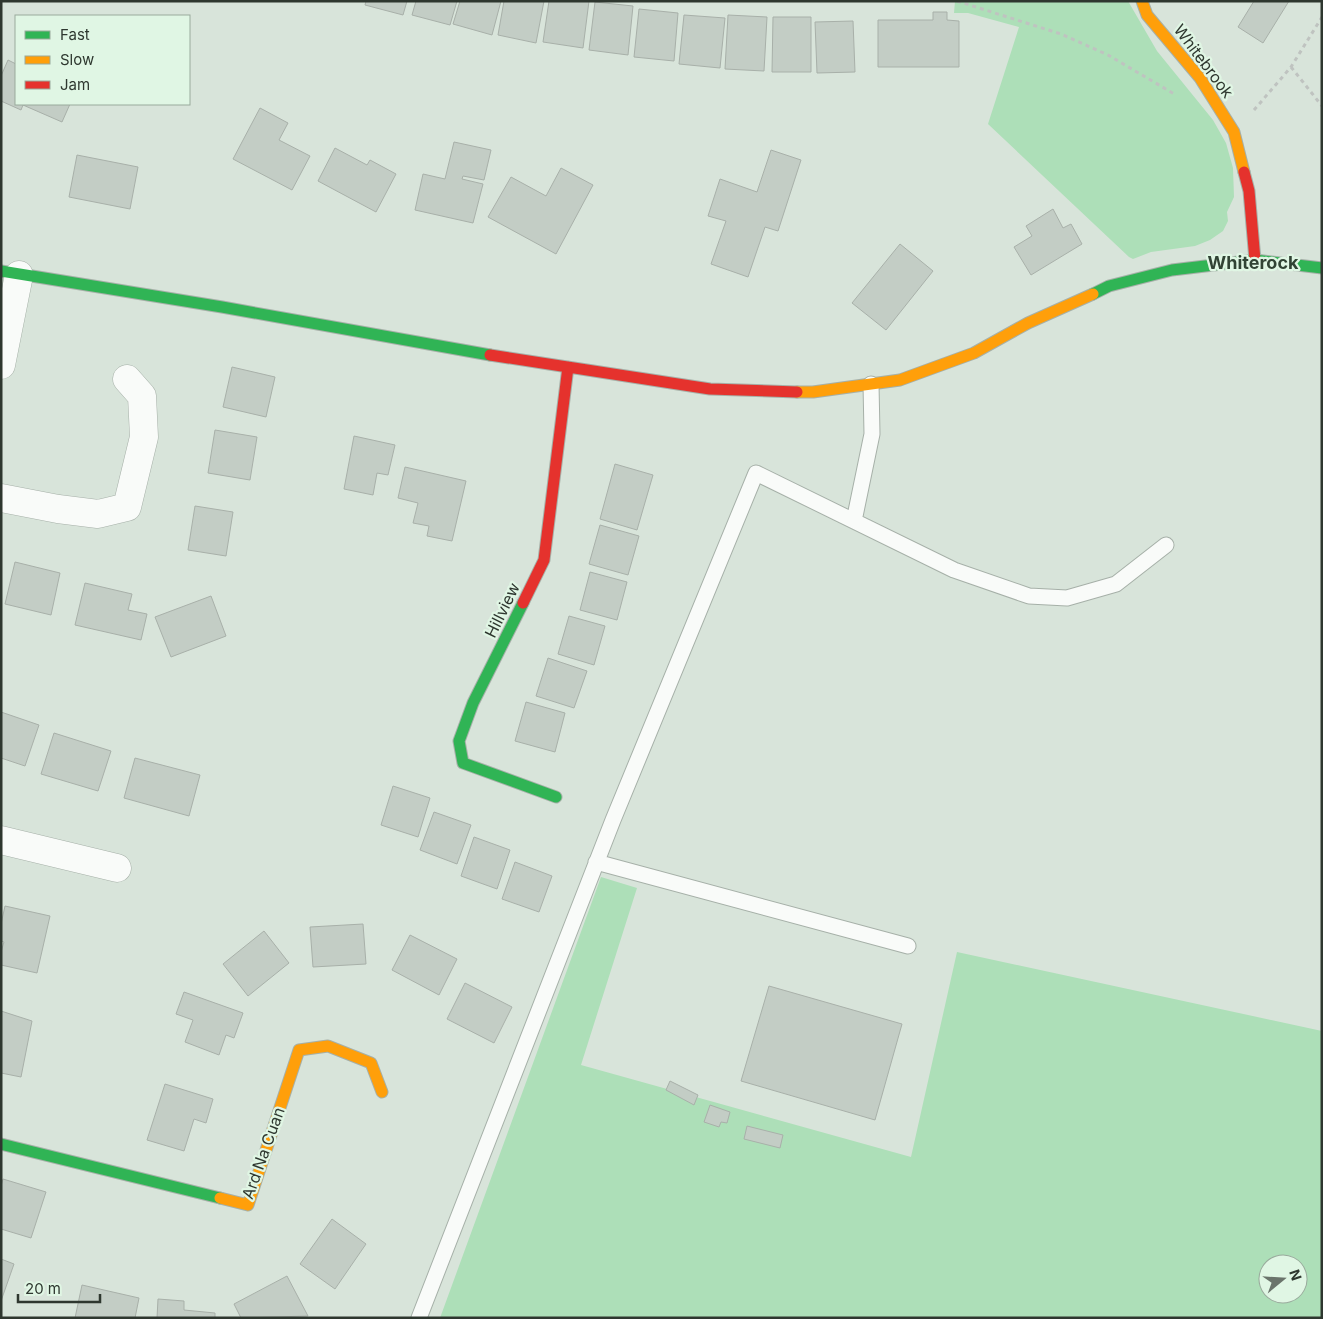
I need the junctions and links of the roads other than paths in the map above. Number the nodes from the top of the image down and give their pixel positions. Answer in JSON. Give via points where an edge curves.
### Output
{"nodes":[{"id":1,"x":1142,"y":1,"type":"edge"},
{"id":2,"x":1255,"y":260,"type":"junction"},
{"id":3,"x":1322,"y":268,"type":"edge"},
{"id":4,"x":10,"y":273,"type":"edge"},
{"id":5,"x":1,"y":365,"type":"edge"},
{"id":6,"x":568,"y":367,"type":"junction"},
{"id":7,"x":127,"y":379,"type":"dead end"},
{"id":8,"x":871,"y":384,"type":"junction"},
{"id":9,"x":1,"y":498,"type":"edge"},
{"id":10,"x":854,"y":521,"type":"junction"},
{"id":11,"x":1166,"y":545,"type":"dead end"},
{"id":12,"x":556,"y":797,"type":"dead end"},
{"id":13,"x":1,"y":840,"type":"edge"},
{"id":14,"x":596,"y":862,"type":"junction"},
{"id":15,"x":117,"y":868,"type":"dead end"},
{"id":16,"x":908,"y":946,"type":"dead end"},
{"id":17,"x":382,"y":1092,"type":"dead end"},
{"id":18,"x":1,"y":1144,"type":"edge"},
{"id":19,"x":419,"y":1318,"type":"edge"}],
"edges":[{"from":1,"to":2,"type":"street","name":"Whitebrook","via":[[1147,15],[1200,78],[1234,132],[1249,191]]},
{"from":2,"to":3,"type":"street"},
{"from":2,"to":8,"type":"street","via":[[1172,270],[1109,286],[1028,323],[974,353],[900,380]]},
{"from":4,"to":5,"type":"street"},
{"from":4,"to":6,"type":"street"},
{"from":6,"to":8,"type":"street","via":[[710,389],[813,392]]},
{"from":6,"to":12,"type":"street","name":"Hillview","via":[[544,560],[473,703],[459,741],[463,763]]},
{"from":7,"to":9,"type":"street","via":[[142,396],[144,437],[127,507],[98,514],[58,510]]},
{"from":8,"to":10,"type":"lane","via":[[872,434]]},
{"from":10,"to":11,"type":"lane","via":[[954,570],[1029,596],[1067,598],[1116,584]]},
{"from":10,"to":14,"type":"lane","via":[[756,473]]},
{"from":13,"to":15,"type":"street"},
{"from":14,"to":16,"type":"lane"},
{"from":14,"to":19,"type":"lane"},
{"from":17,"to":18,"type":"street","name":"Ard Na Cuan","via":[[371,1064],[328,1046],[300,1050],[248,1205]]}]}
